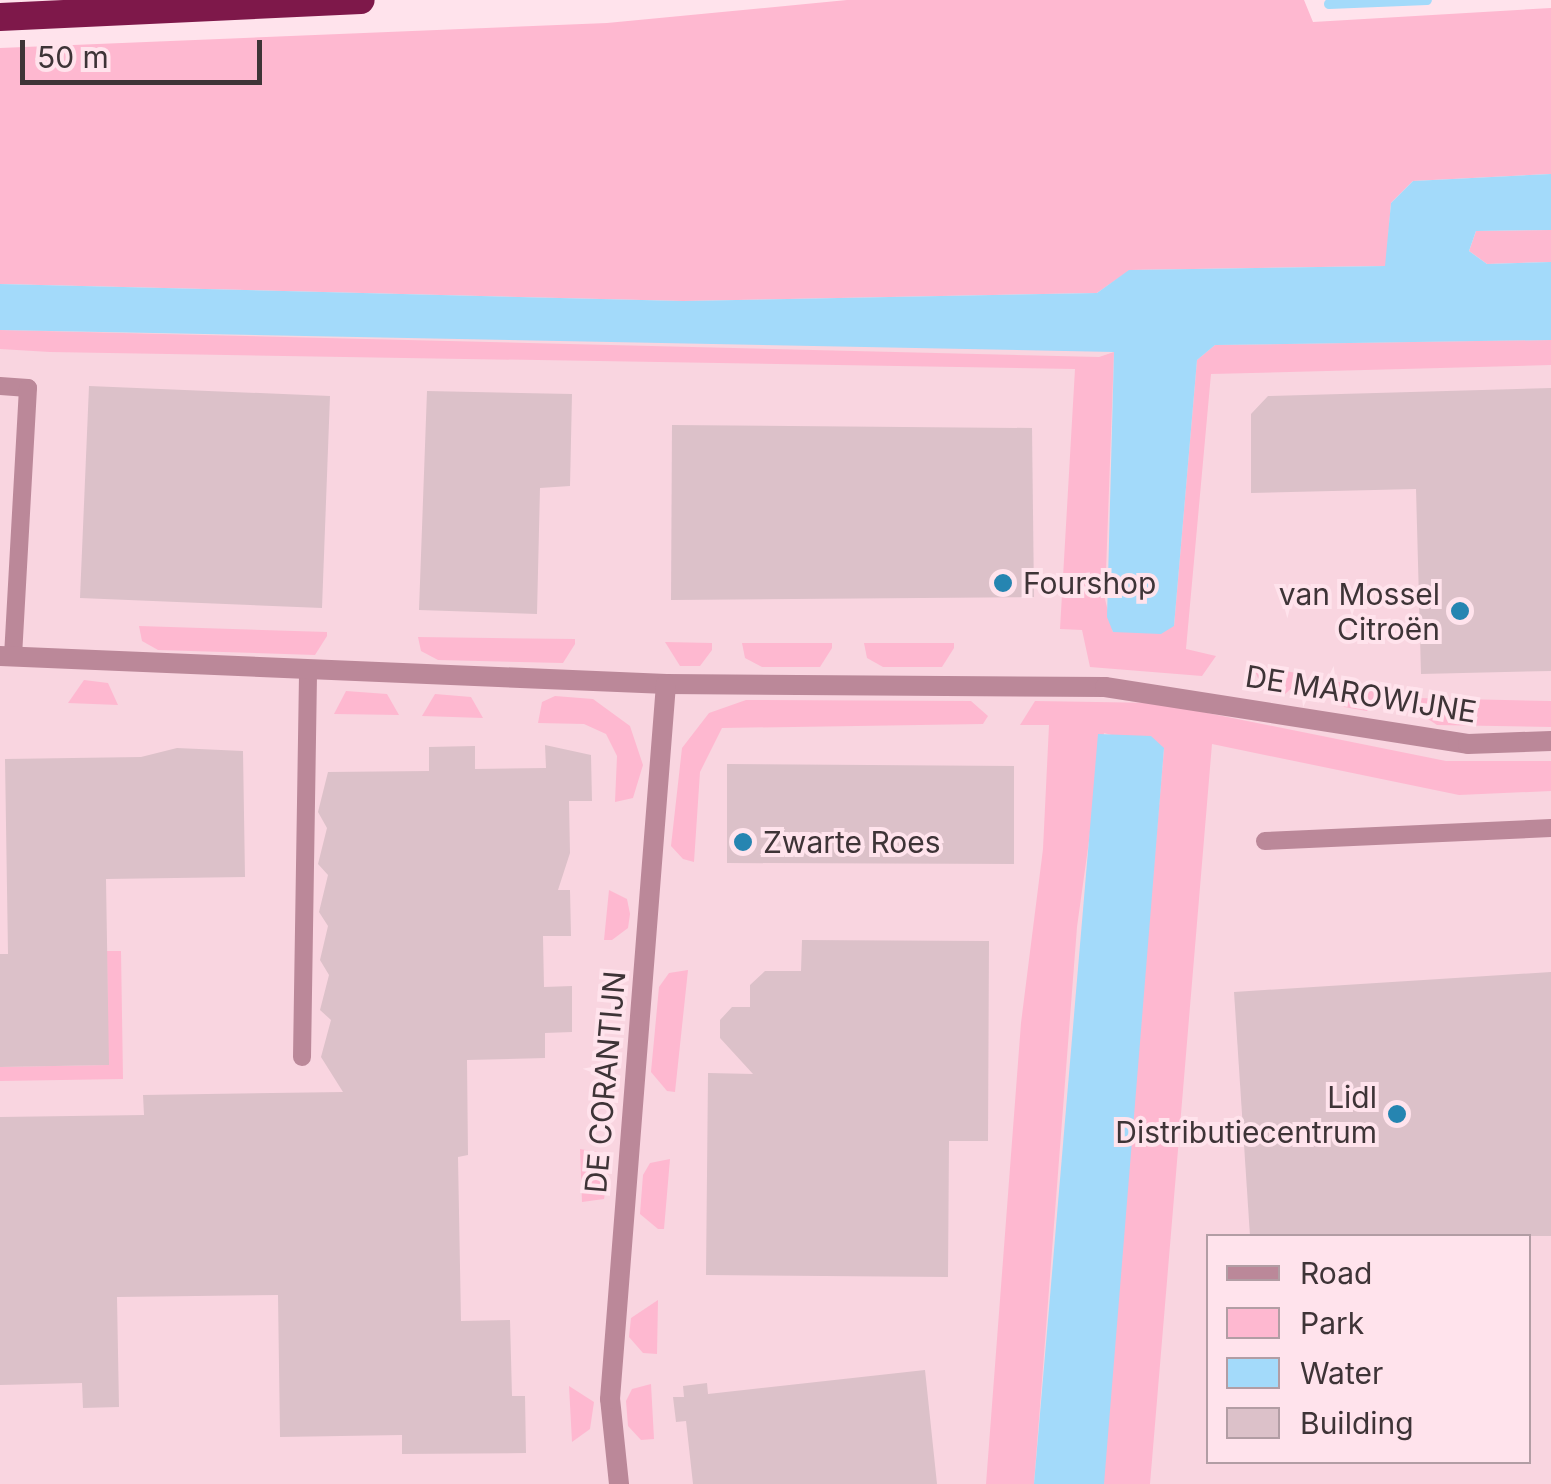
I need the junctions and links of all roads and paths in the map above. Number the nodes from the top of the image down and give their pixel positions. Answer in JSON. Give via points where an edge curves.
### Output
{"nodes":[{"id":1,"x":362,"y":0,"type":"edge"},
{"id":2,"x":0,"y":17,"type":"edge"},
{"id":3,"x":0,"y":386,"type":"edge"},
{"id":4,"x":7,"y":657,"type":"edge"},
{"id":5,"x":308,"y":670,"type":"junction"},
{"id":6,"x":666,"y":684,"type":"junction"},
{"id":7,"x":1551,"y":741,"type":"edge"},
{"id":8,"x":1551,"y":828,"type":"edge"},
{"id":9,"x":1265,"y":841,"type":"dead end"},
{"id":10,"x":302,"y":1057,"type":"dead end"},
{"id":11,"x":619,"y":1484,"type":"edge"}],
"edges":[{"from":1,"to":2,"type":"highway"},
{"from":3,"to":4,"type":"lane","via":[[28,388]]},
{"from":4,"to":5,"type":"street"},
{"from":5,"to":6,"type":"street"},
{"from":5,"to":10,"type":"lane"},
{"from":6,"to":7,"type":"street","name":"DE MAROWIJNE","via":[[1162,692],[1468,744]]},
{"from":6,"to":11,"type":"street","name":"DE CORANTIJN","via":[[610,1399]]},
{"from":8,"to":9,"type":"lane"}]}
